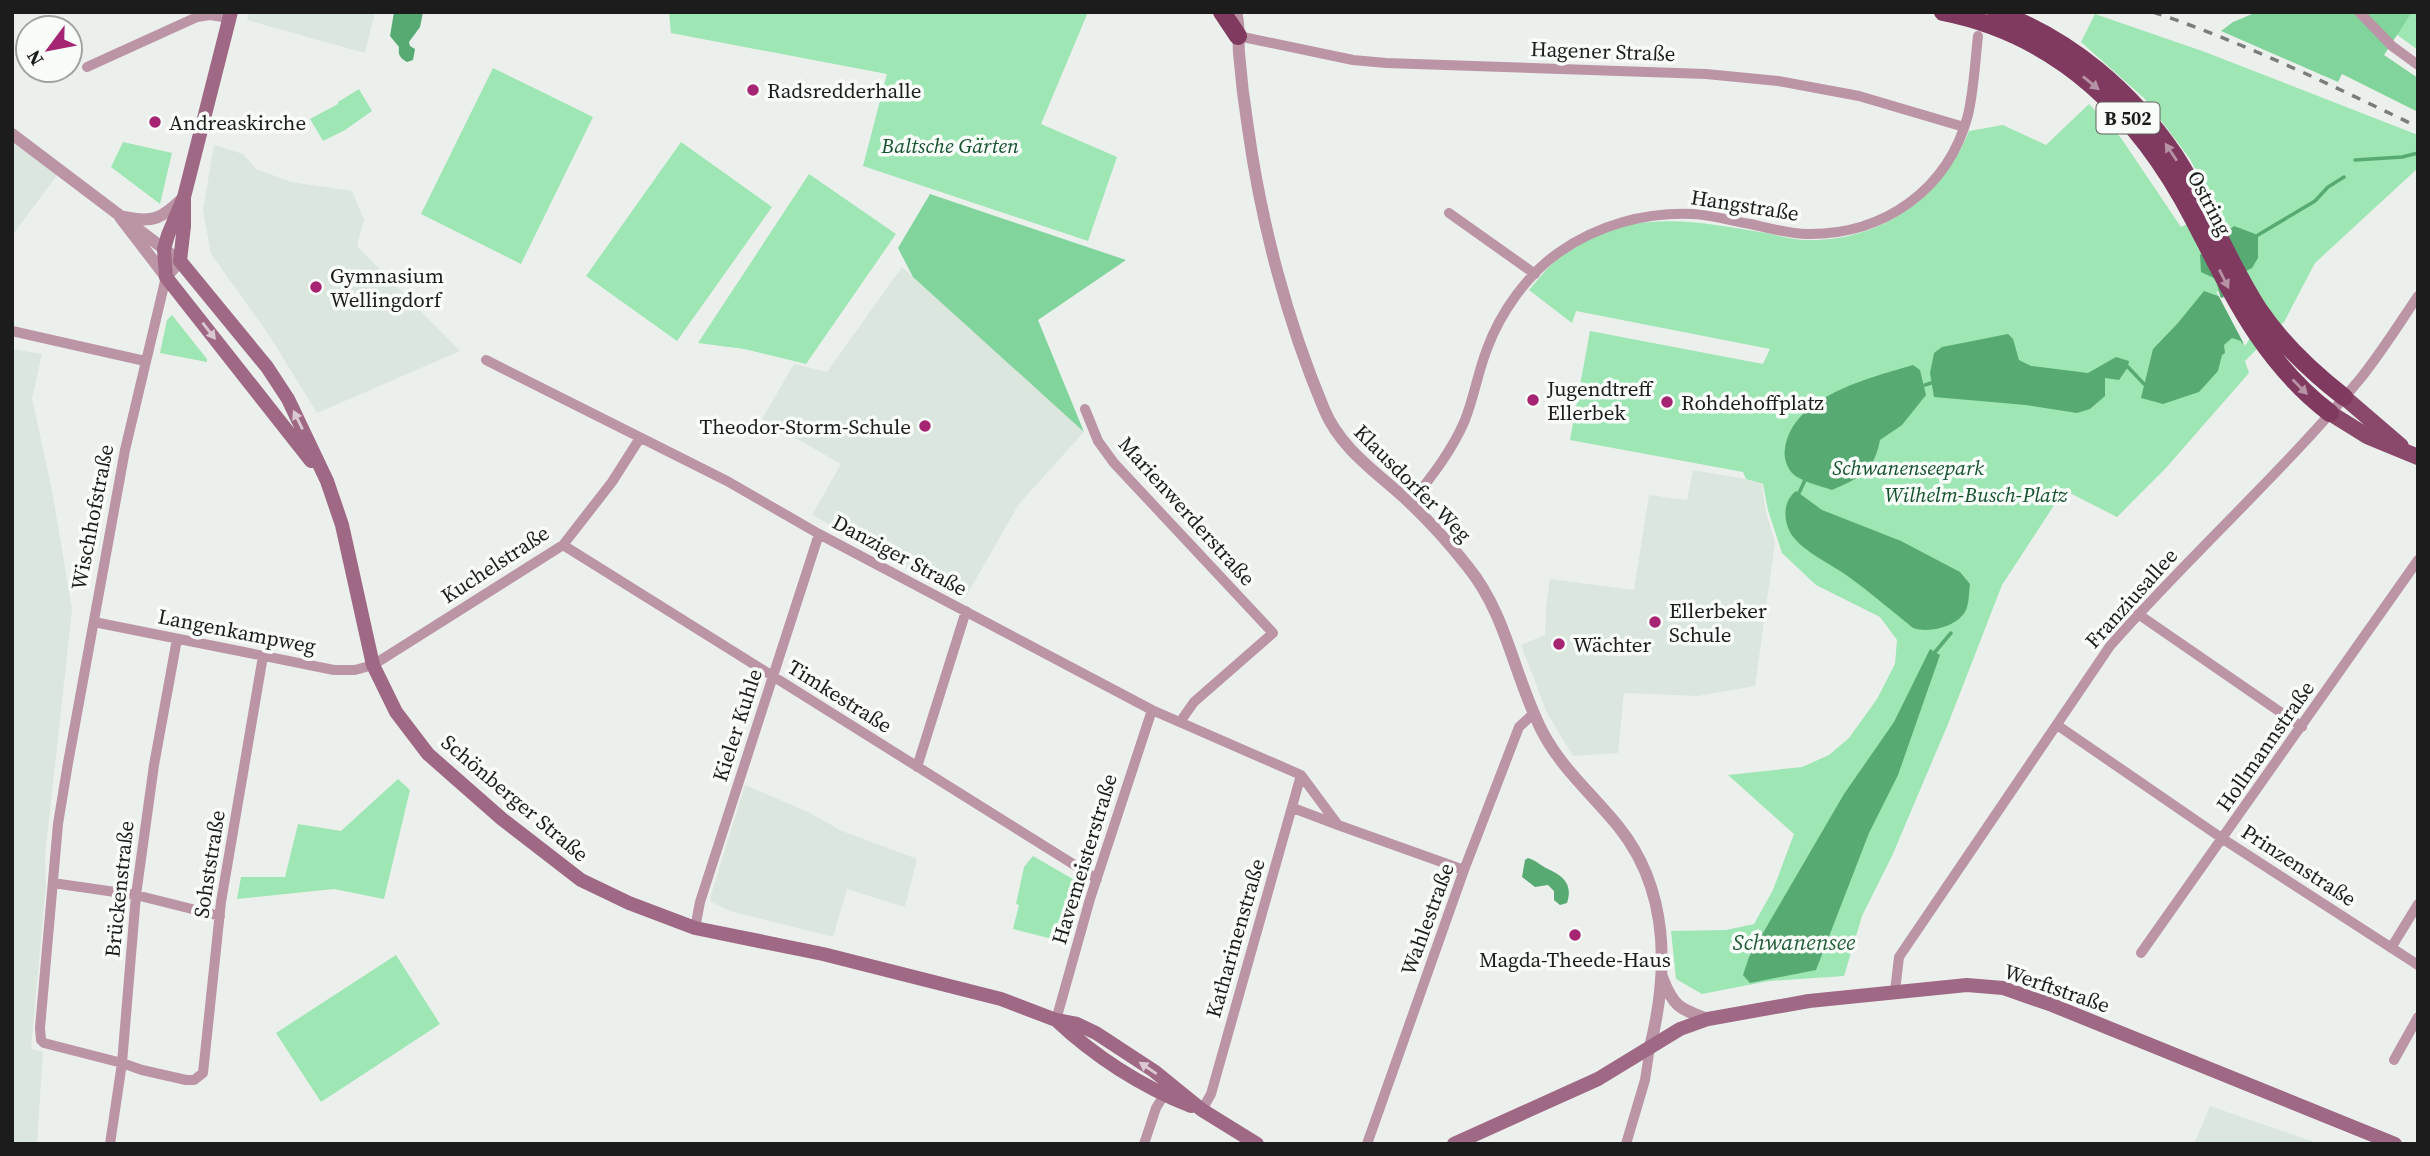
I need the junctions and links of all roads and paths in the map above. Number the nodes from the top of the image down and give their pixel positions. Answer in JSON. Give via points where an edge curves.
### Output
{"nodes":[{"id":1,"x":1943,"y":12,"type":"edge"},
{"id":2,"x":1996,"y":12,"type":"edge"},
{"id":3,"x":2359,"y":12,"type":"edge"},
{"id":4,"x":230,"y":15,"type":"edge"},
{"id":5,"x":1235,"y":18,"type":"edge"},
{"id":6,"x":1978,"y":36,"type":"dead end"},
{"id":7,"x":2418,"y":65,"type":"edge"},
{"id":8,"x":87,"y":67,"type":"dead end"},
{"id":9,"x":1964,"y":127,"type":"junction"},
{"id":10,"x":12,"y":134,"type":"edge"},
{"id":11,"x":184,"y":197,"type":"junction"},
{"id":12,"x":1449,"y":213,"type":"dead end"},
{"id":13,"x":2199,"y":214,"type":"junction"},
{"id":14,"x":120,"y":217,"type":"junction"},
{"id":15,"x":164,"y":249,"type":"junction"},
{"id":16,"x":180,"y":261,"type":"junction"},
{"id":17,"x":1535,"y":274,"type":"junction"},
{"id":18,"x":166,"y":277,"type":"junction"},
{"id":19,"x":2418,"y":296,"type":"edge"},
{"id":20,"x":12,"y":331,"type":"edge"},
{"id":21,"x":486,"y":360,"type":"dead end"},
{"id":22,"x":145,"y":361,"type":"junction"},
{"id":23,"x":2344,"y":397,"type":"junction"},
{"id":24,"x":1085,"y":409,"type":"dead end"},
{"id":25,"x":2330,"y":413,"type":"junction"},
{"id":26,"x":640,"y":438,"type":"junction"},
{"id":27,"x":2412,"y":453,"type":"edge"},
{"id":28,"x":327,"y":481,"type":"junction"},
{"id":29,"x":1410,"y":503,"type":"junction"},
{"id":30,"x":818,"y":534,"type":"junction"},
{"id":31,"x":562,"y":545,"type":"junction"},
{"id":32,"x":2418,"y":560,"type":"edge"},
{"id":33,"x":966,"y":611,"type":"junction"},
{"id":34,"x":2138,"y":614,"type":"junction"},
{"id":35,"x":94,"y":622,"type":"junction"},
{"id":36,"x":177,"y":639,"type":"junction"},
{"id":37,"x":263,"y":656,"type":"junction"},
{"id":38,"x":373,"y":665,"type":"junction"},
{"id":39,"x":773,"y":676,"type":"junction"},
{"id":40,"x":1152,"y":710,"type":"junction"},
{"id":41,"x":1533,"y":714,"type":"junction"},
{"id":42,"x":1180,"y":722,"type":"junction"},
{"id":43,"x":2057,"y":725,"type":"junction"},
{"id":44,"x":2302,"y":727,"type":"junction"},
{"id":45,"x":917,"y":767,"type":"junction"},
{"id":46,"x":1301,"y":775,"type":"junction"},
{"id":47,"x":1293,"y":808,"type":"junction"},
{"id":48,"x":1338,"y":825,"type":"junction"},
{"id":49,"x":2223,"y":839,"type":"junction"},
{"id":50,"x":1464,"y":870,"type":"junction"},
{"id":51,"x":1097,"y":878,"type":"junction"},
{"id":52,"x":52,"y":883,"type":"junction"},
{"id":53,"x":136,"y":895,"type":"junction"},
{"id":54,"x":2418,"y":904,"type":"edge"},
{"id":55,"x":220,"y":915,"type":"junction"},
{"id":56,"x":695,"y":928,"type":"junction"},
{"id":57,"x":2391,"y":948,"type":"junction"},
{"id":58,"x":2141,"y":953,"type":"dead end"},
{"id":59,"x":2418,"y":965,"type":"edge"},
{"id":60,"x":1661,"y":975,"type":"junction"},
{"id":61,"x":1895,"y":991,"type":"junction"},
{"id":62,"x":2418,"y":1017,"type":"edge"},
{"id":63,"x":1708,"y":1019,"type":"junction"},
{"id":64,"x":1055,"y":1020,"type":"junction"},
{"id":65,"x":1650,"y":1047,"type":"junction"},
{"id":66,"x":2394,"y":1060,"type":"dead end"},
{"id":67,"x":122,"y":1063,"type":"junction"},
{"id":68,"x":1164,"y":1095,"type":"junction"},
{"id":69,"x":1202,"y":1110,"type":"junction"},
{"id":70,"x":110,"y":1144,"type":"edge"},
{"id":71,"x":1144,"y":1144,"type":"edge"},
{"id":72,"x":1257,"y":1144,"type":"edge"},
{"id":73,"x":1367,"y":1144,"type":"edge"},
{"id":74,"x":1440,"y":1144,"type":"edge"},
{"id":75,"x":1454,"y":1144,"type":"edge"},
{"id":76,"x":1626,"y":1144,"type":"edge"},
{"id":77,"x":2395,"y":1144,"type":"edge"}],
"edges":[{"from":1,"to":13,"type":"highway","name":"Ostring","number":"B 502","one_way":true,"via":[[2015,36],[2089,81],[2141,134]]},
{"from":13,"to":2,"type":"highway","name":"Ostring","number":"B 502","one_way":true,"via":[[2163,140],[2120,90],[2072,51]]},
{"from":3,"to":7,"type":"street","via":[[2392,47]]},
{"from":4,"to":8,"type":"street","via":[[197,18]]},
{"from":4,"to":11,"type":"main road","name":"Wischhofstraße"},
{"from":5,"to":9,"type":"street","name":"Hagener Straße","via":[[1353,60],[1778,81],[1859,96]]},
{"from":5,"to":29,"type":"street","name":"Klausdorfer Weg","via":[[1259,190],[1283,291],[1309,370],[1329,421],[1347,447]]},
{"from":6,"to":9,"type":"street","name":"Hangstraße"},
{"from":9,"to":17,"type":"street","name":"Hangstraße","via":[[1937,178],[1907,206],[1865,226],[1805,234],[1694,214],[1650,216],[1609,225],[1582,238]]},
{"from":10,"to":14,"type":"street","name":"Schönberger Straße"},
{"from":11,"to":14,"type":"street","via":[[165,215],[148,221]]},
{"from":11,"to":15,"type":"main road","name":"Wischhofstraße"},
{"from":11,"to":16,"type":"main road"},
{"from":12,"to":17,"type":"street"},
{"from":13,"to":23,"type":"highway","name":"Ostring","number":"B 502","via":[[2260,311],[2287,345]]},
{"from":13,"to":25,"type":"highway","name":"Ostring","number":"B 502","one_way":true,"via":[[2253,332],[2304,391]]},
{"from":14,"to":15,"type":"street","name":"Schönberger Straße"},
{"from":14,"to":18,"type":"street","name":"Schönberger Straße"},
{"from":15,"to":16,"type":"street","name":"Schönberger Straße"},
{"from":15,"to":18,"type":"main road","name":"Wischhofstraße"},
{"from":16,"to":18,"type":"street"},
{"from":28,"to":16,"type":"main road","name":"Schönberger Straße","one_way":true,"via":[[288,399],[267,367]]},
{"from":17,"to":29,"type":"street","name":"Hangstraße","via":[[1512,301],[1487,347],[1465,419],[1445,459]]},
{"from":18,"to":22,"type":"street","name":"Wischhofstraße"},
{"from":18,"to":28,"type":"main road","name":"Schönberger Straße","one_way":true},
{"from":19,"to":23,"type":"street","name":"Franziusallee"},
{"from":20,"to":22,"type":"street"},
{"from":21,"to":26,"type":"street","name":"Danziger Straße"},
{"from":22,"to":35,"type":"street","name":"Wischhofstraße"},
{"from":23,"to":25,"type":"street","name":"Franziusallee"},
{"from":23,"to":27,"type":"main road","name":"Ostring","number":"B 502"},
{"from":24,"to":42,"type":"street","name":"Marienwerderstraße","via":[[1098,441],[1114,463],[1273,633],[1194,702]]},
{"from":25,"to":27,"type":"main road","name":"Ostring","number":"B 502","via":[[2367,436]]},
{"from":25,"to":34,"type":"street","name":"Franziusallee"},
{"from":26,"to":30,"type":"street","name":"Danziger Straße"},
{"from":26,"to":31,"type":"street","name":"Kuchelstraße"},
{"from":28,"to":38,"type":"main road","name":"Schönberger Straße","via":[[342,525]]},
{"from":29,"to":41,"type":"street","name":"Klausdorfer Weg","via":[[1485,589]]},
{"from":30,"to":33,"type":"street","name":"Danziger Straße"},
{"from":30,"to":39,"type":"street","name":"Kieler Kuhle"},
{"from":31,"to":38,"type":"street","name":"Kuchelstraße"},
{"from":31,"to":39,"type":"street","name":"Timkestraße"},
{"from":32,"to":44,"type":"street","name":"Hollmannstraße"},
{"from":33,"to":40,"type":"street","name":"Danziger Straße"},
{"from":33,"to":45,"type":"street"},
{"from":34,"to":43,"type":"street","name":"Franziusallee","via":[[2109,646]]},
{"from":34,"to":44,"type":"street"},
{"from":35,"to":36,"type":"street","name":"Langenkampweg"},
{"from":35,"to":52,"type":"street","name":"Wischhofstraße"},
{"from":36,"to":37,"type":"street","name":"Langenkampweg"},
{"from":36,"to":53,"type":"street","name":"Brückenstraße"},
{"from":37,"to":38,"type":"street","name":"Langenkampweg","via":[[334,670]]},
{"from":37,"to":55,"type":"street","name":"Sohststraße"},
{"from":38,"to":56,"type":"main road","name":"Schönberger Straße","via":[[417,742],[502,819],[582,880]]},
{"from":39,"to":45,"type":"street","name":"Timkestraße"},
{"from":39,"to":56,"type":"street","name":"Kieler Kuhle"},
{"from":40,"to":42,"type":"street","name":"Danziger Straße"},
{"from":40,"to":51,"type":"street","name":"Havemeisterstraße"},
{"from":41,"to":50,"type":"street","name":"Wahlestraße","via":[[1519,727]]},
{"from":41,"to":60,"type":"street","name":"Klausdorfer Weg","via":[[1563,765],[1617,824],[1642,862],[1657,901]]},
{"from":42,"to":46,"type":"street","name":"Danziger Straße"},
{"from":43,"to":49,"type":"street","name":"Prinzenstraße"},
{"from":43,"to":61,"type":"street","name":"Franziusallee","via":[[1899,957]]},
{"from":44,"to":49,"type":"street","name":"Hollmannstraße"},
{"from":45,"to":51,"type":"street","name":"Timkestraße"},
{"from":46,"to":47,"type":"street","name":"Katharinenstraße"},
{"from":46,"to":48,"type":"street"},
{"from":47,"to":48,"type":"street"},
{"from":47,"to":69,"type":"street","name":"Katharinenstraße","via":[[1211,1094]]},
{"from":48,"to":50,"type":"street"},
{"from":49,"to":57,"type":"street","name":"Prinzenstraße"},
{"from":49,"to":58,"type":"street","name":"Hollmannstraße"},
{"from":50,"to":73,"type":"street","name":"Wahlestraße"},
{"from":51,"to":64,"type":"street","name":"Havemeisterstraße"},
{"from":52,"to":53,"type":"street"},
{"from":52,"to":67,"type":"street","name":"Wischhofstraße","via":[[41,1040],[49,1046]]},
{"from":53,"to":55,"type":"street"},
{"from":53,"to":67,"type":"street","name":"Brückenstraße"},
{"from":54,"to":57,"type":"street"},
{"from":55,"to":67,"type":"street","name":"Sohststraße","via":[[200,1078],[186,1080]]},
{"from":56,"to":64,"type":"main road","name":"Schönberger Straße","via":[[823,954],[1001,999]]},
{"from":57,"to":59,"type":"street","name":"Prinzenstraße"},
{"from":60,"to":63,"type":"street","name":"Klausdorfer Weg","via":[[1676,1005]]},
{"from":60,"to":65,"type":"street","name":"Klausdorfer Weg"},
{"from":61,"to":63,"type":"main road","name":"Werftstraße"},
{"from":61,"to":77,"type":"main road","name":"Werftstraße","via":[[1967,985],[2003,988]]},
{"from":62,"to":66,"type":"street"},
{"from":63,"to":65,"type":"main road","name":"Werftstraße"},
{"from":64,"to":68,"type":"main road","name":"Schönberger Straße","via":[[1072,1036]]},
{"from":69,"to":64,"type":"main road","name":"Schönberger Straße","one_way":true,"via":[[1096,1033]]},
{"from":65,"to":74,"type":"main road","name":"Werftstraße"},
{"from":65,"to":75,"type":"main road","name":"Werftstraße","via":[[1598,1079]]},
{"from":65,"to":76,"type":"street","name":"Klausdorfer Weg"},
{"from":67,"to":70,"type":"street","name":"Brückenstraße"},
{"from":68,"to":69,"type":"main road","name":"Schönberger Straße"},
{"from":68,"to":71,"type":"street"},
{"from":69,"to":72,"type":"main road","name":"Schönberger Straße"}]}
